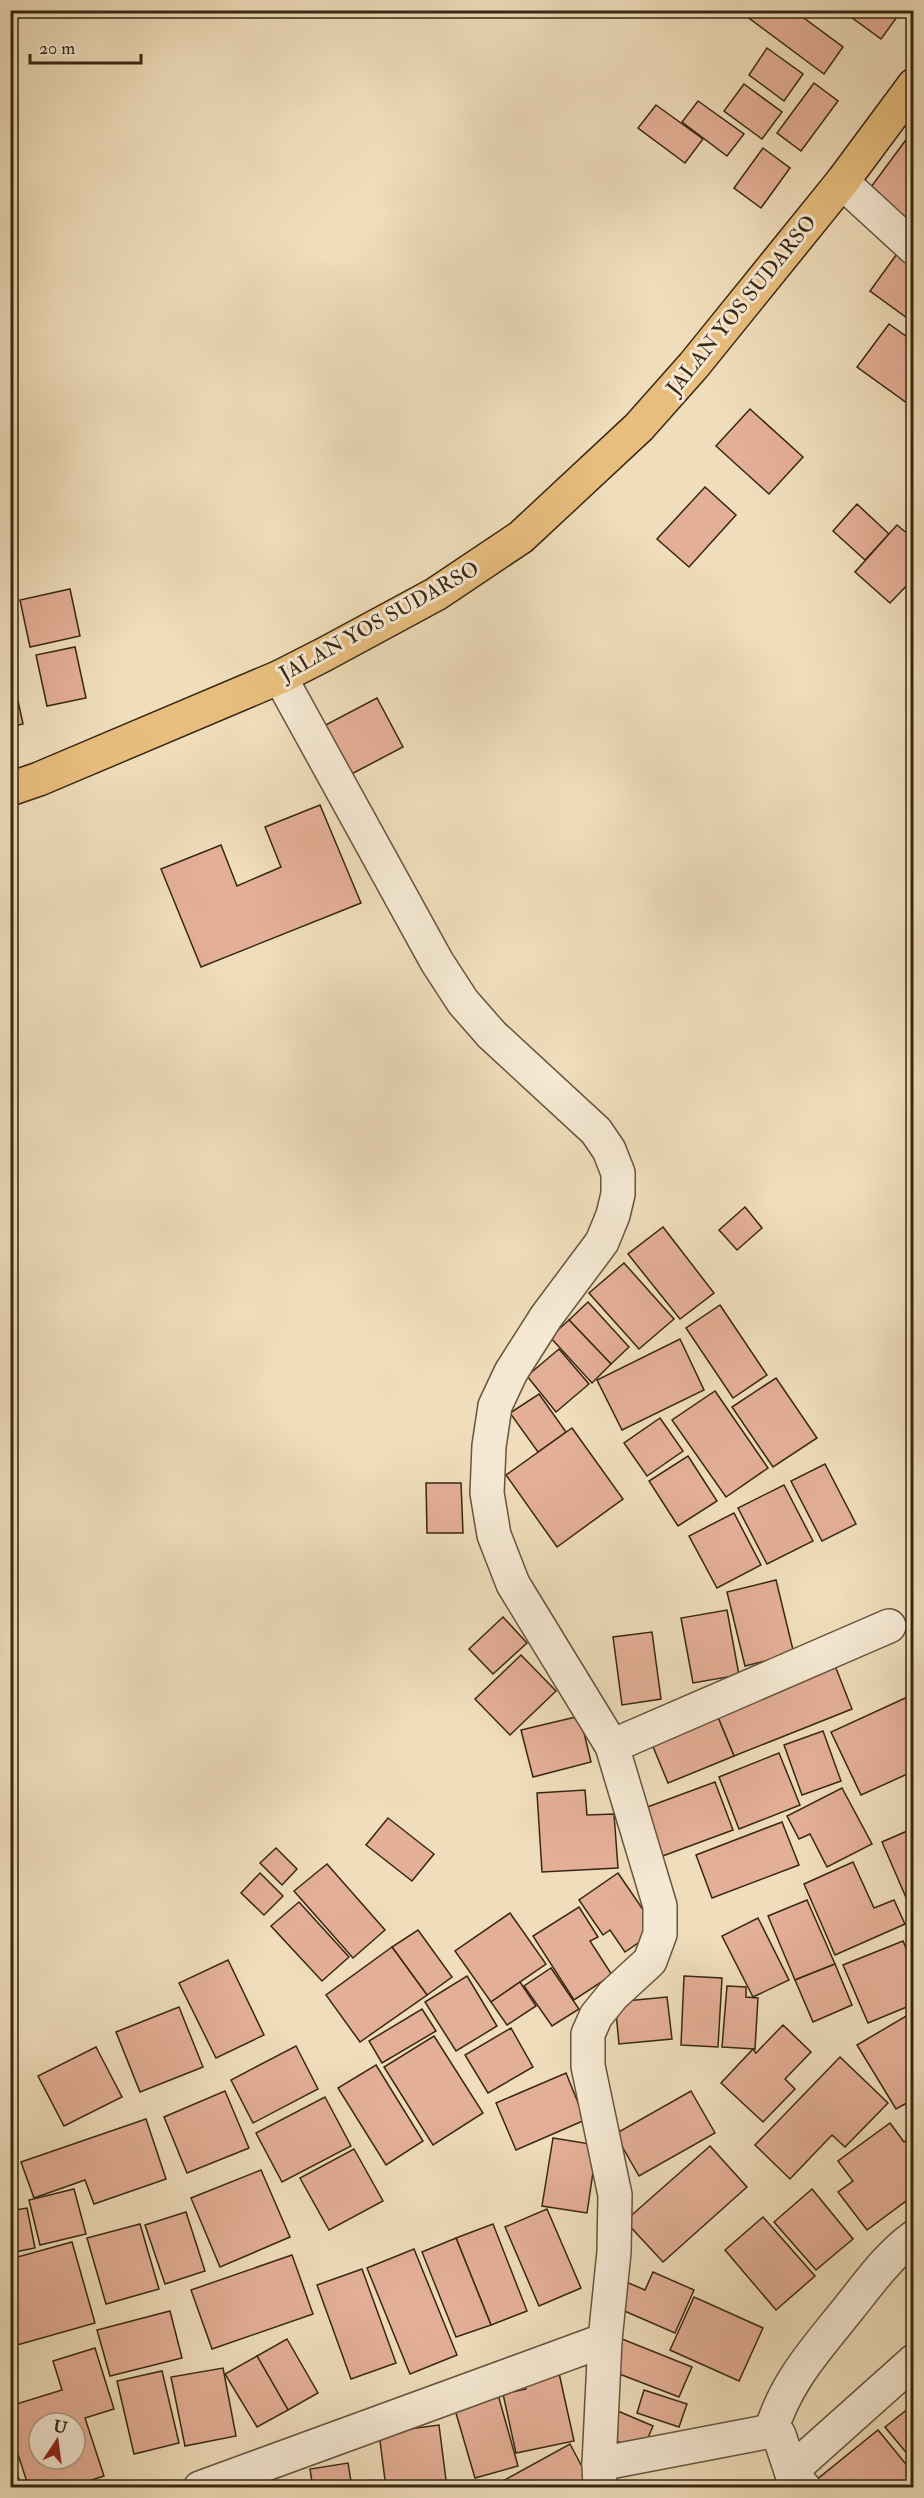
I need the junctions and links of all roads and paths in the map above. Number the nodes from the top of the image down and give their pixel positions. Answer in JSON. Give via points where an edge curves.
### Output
{"nodes":[{"id":1,"x":914,"y":85,"type":"edge"},
{"id":2,"x":842,"y":182,"type":"junction"},
{"id":3,"x":914,"y":248,"type":"edge"},
{"id":4,"x":280,"y":677,"type":"junction"},
{"id":5,"x":10,"y":789,"type":"edge"},
{"id":6,"x":889,"y":1626,"type":"dead end"},
{"id":7,"x":612,"y":1746,"type":"junction"},
{"id":8,"x":914,"y":2237,"type":"edge"},
{"id":9,"x":605,"y":2340,"type":"junction"},
{"id":10,"x":914,"y":2361,"type":"edge"},
{"id":11,"x":771,"y":2431,"type":"junction"},
{"id":12,"x":600,"y":2476,"type":"edge"},
{"id":13,"x":797,"y":2479,"type":"edge"},
{"id":14,"x":200,"y":2487,"type":"edge"}],
"edges":[{"from":1,"to":2,"type":"highway","name":"JALAN YOS SUDARSO"},
{"from":2,"to":3,"type":"street"},
{"from":2,"to":4,"type":"highway","name":"JALAN YOS SUDARSO","via":[[639,427],[521,537],[436,594]]},
{"from":4,"to":5,"type":"highway","name":"JALAN YOS SUDARSO"},
{"from":4,"to":7,"type":"street","via":[[437,962],[463,1002],[492,1035],[596,1131],[618,1173],[618,1194],[602,1242],[511,1372],[495,1406],[487,1493],[494,1535],[513,1584]]},
{"from":6,"to":7,"type":"street"},
{"from":7,"to":9,"type":"street","via":[[661,1919],[650,1961],[613,1995],[588,2034],[588,2066],[615,2195]]},
{"from":8,"to":11,"type":"street","via":[[890,2257],[796,2374],[778,2407]]},
{"from":9,"to":12,"type":"street"},
{"from":9,"to":14,"type":"street"},
{"from":10,"to":13,"type":"street"},
{"from":11,"to":12,"type":"street"},
{"from":11,"to":13,"type":"street","via":[[779,2435]]}]}
